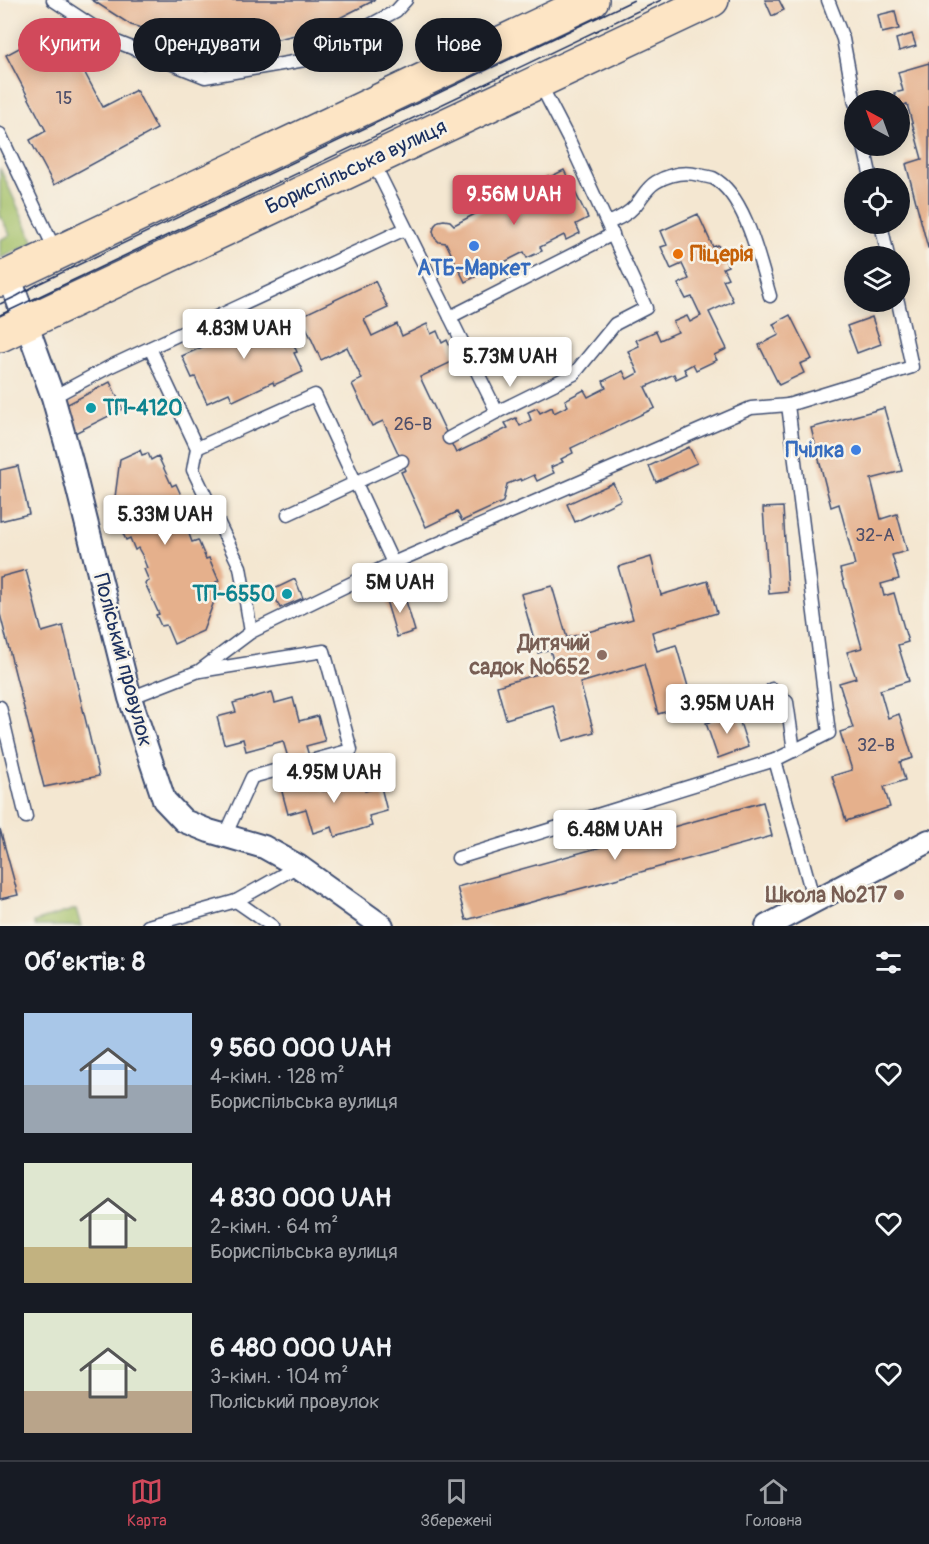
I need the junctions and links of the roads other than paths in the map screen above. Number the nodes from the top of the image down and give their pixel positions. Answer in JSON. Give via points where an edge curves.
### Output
{"nodes":[{"id":1,"x":53,"y":0,"type":"edge"},
{"id":2,"x":406,"y":0,"type":"edge"},
{"id":3,"x":592,"y":0,"type":"edge"},
{"id":4,"x":712,"y":0,"type":"edge"},
{"id":5,"x":828,"y":0,"type":"edge"},
{"id":6,"x":538,"y":81,"type":"junction"},
{"id":7,"x":853,"y":90,"type":"edge"},
{"id":8,"x":0,"y":134,"type":"edge"},
{"id":9,"x":372,"y":159,"type":"junction"},
{"id":10,"x":405,"y":229,"type":"junction"},
{"id":11,"x":610,"y":229,"type":"junction"},
{"id":12,"x":57,"y":254,"type":"junction"},
{"id":13,"x":5,"y":278,"type":"edge"},
{"id":14,"x":770,"y":296,"type":"dead end"},
{"id":15,"x":900,"y":312,"type":"edge"},
{"id":16,"x":450,"y":317,"type":"junction"},
{"id":17,"x":13,"y":329,"type":"edge"},
{"id":18,"x":150,"y":348,"type":"junction"},
{"id":19,"x":53,"y":397,"type":"junction"},
{"id":20,"x":788,"y":405,"type":"junction"},
{"id":21,"x":497,"y":412,"type":"junction"},
{"id":22,"x":449,"y":438,"type":"dead end"},
{"id":23,"x":197,"y":448,"type":"junction"},
{"id":24,"x":402,"y":461,"type":"dead end"},
{"id":25,"x":355,"y":482,"type":"junction"},
{"id":26,"x":288,"y":514,"type":"dead end"},
{"id":27,"x":393,"y":563,"type":"junction"},
{"id":28,"x":251,"y":632,"type":"junction"},
{"id":29,"x":199,"y":671,"type":"junction"},
{"id":30,"x":772,"y":689,"type":"dead end"},
{"id":31,"x":130,"y":698,"type":"junction"},
{"id":32,"x":0,"y":707,"type":"edge"},
{"id":33,"x":794,"y":751,"type":"junction"},
{"id":34,"x":775,"y":760,"type":"junction"},
{"id":35,"x":26,"y":817,"type":"dead end"},
{"id":36,"x":225,"y":836,"type":"junction"},
{"id":37,"x":929,"y":841,"type":"edge"},
{"id":38,"x":459,"y":858,"type":"dead end"},
{"id":39,"x":298,"y":866,"type":"junction"},
{"id":40,"x":236,"y":901,"type":"junction"},
{"id":41,"x":814,"y":901,"type":"junction"},
{"id":42,"x":148,"y":926,"type":"edge"},
{"id":43,"x":272,"y":926,"type":"edge"},
{"id":44,"x":382,"y":926,"type":"edge"},
{"id":45,"x":767,"y":926,"type":"edge"}],
"edges":[{"from":1,"to":2,"type":"lane","via":[[117,42],[205,76],[305,60],[396,11]]},
{"from":3,"to":12,"type":"main road"},
{"from":4,"to":6,"type":"main road","name":"Бориспільська вулиця"},
{"from":5,"to":7,"type":"lane","via":[[843,39]]},
{"from":6,"to":9,"type":"main road","name":"Бориспільська вулиця"},
{"from":6,"to":11,"type":"lane"},
{"from":8,"to":12,"type":"lane"},
{"from":9,"to":10,"type":"lane"},
{"from":9,"to":17,"type":"main road","name":"Бориспільська вулиця"},
{"from":10,"to":16,"type":"lane"},
{"from":10,"to":18,"type":"lane"},
{"from":11,"to":14,"type":"lane","via":[[654,183],[672,174],[689,172],[712,178],[727,189],[739,206]]},
{"from":11,"to":16,"type":"lane"},
{"from":11,"to":21,"type":"lane","via":[[646,308],[615,324],[574,374]]},
{"from":12,"to":13,"type":"main road"},
{"from":13,"to":17,"type":"street","name":"Поліський провулок"},
{"from":15,"to":20,"type":"lane","via":[[912,367]]},
{"from":16,"to":21,"type":"lane"},
{"from":17,"to":19,"type":"street","name":"Поліський провулок","via":[[34,347]]},
{"from":18,"to":19,"type":"lane"},
{"from":18,"to":23,"type":"lane"},
{"from":19,"to":31,"type":"street","name":"Поліський провулок"},
{"from":20,"to":27,"type":"lane","via":[[751,408]]},
{"from":20,"to":33,"type":"lane","via":[[830,733]]},
{"from":21,"to":22,"type":"lane"},
{"from":23,"to":25,"type":"lane","via":[[315,395]]},
{"from":23,"to":28,"type":"lane","via":[[193,470],[240,567]]},
{"from":24,"to":25,"type":"lane"},
{"from":25,"to":26,"type":"lane"},
{"from":25,"to":27,"type":"lane"},
{"from":27,"to":28,"type":"lane"},
{"from":28,"to":29,"type":"lane"},
{"from":29,"to":31,"type":"lane"},
{"from":29,"to":36,"type":"lane","via":[[324,651],[351,750],[252,777]]},
{"from":30,"to":33,"type":"lane","via":[[787,702]]},
{"from":31,"to":36,"type":"street","name":"Поліський провулок","via":[[164,800],[184,821]]},
{"from":32,"to":35,"type":"lane"},
{"from":33,"to":34,"type":"lane"},
{"from":34,"to":38,"type":"lane"},
{"from":34,"to":41,"type":"lane"},
{"from":36,"to":39,"type":"street","name":"Поліський провулок","via":[[264,847]]},
{"from":37,"to":41,"type":"street"},
{"from":39,"to":40,"type":"lane"},
{"from":39,"to":44,"type":"street","name":"Поліський провулок"},
{"from":40,"to":42,"type":"lane"},
{"from":40,"to":43,"type":"lane"},
{"from":41,"to":45,"type":"street"}]}
